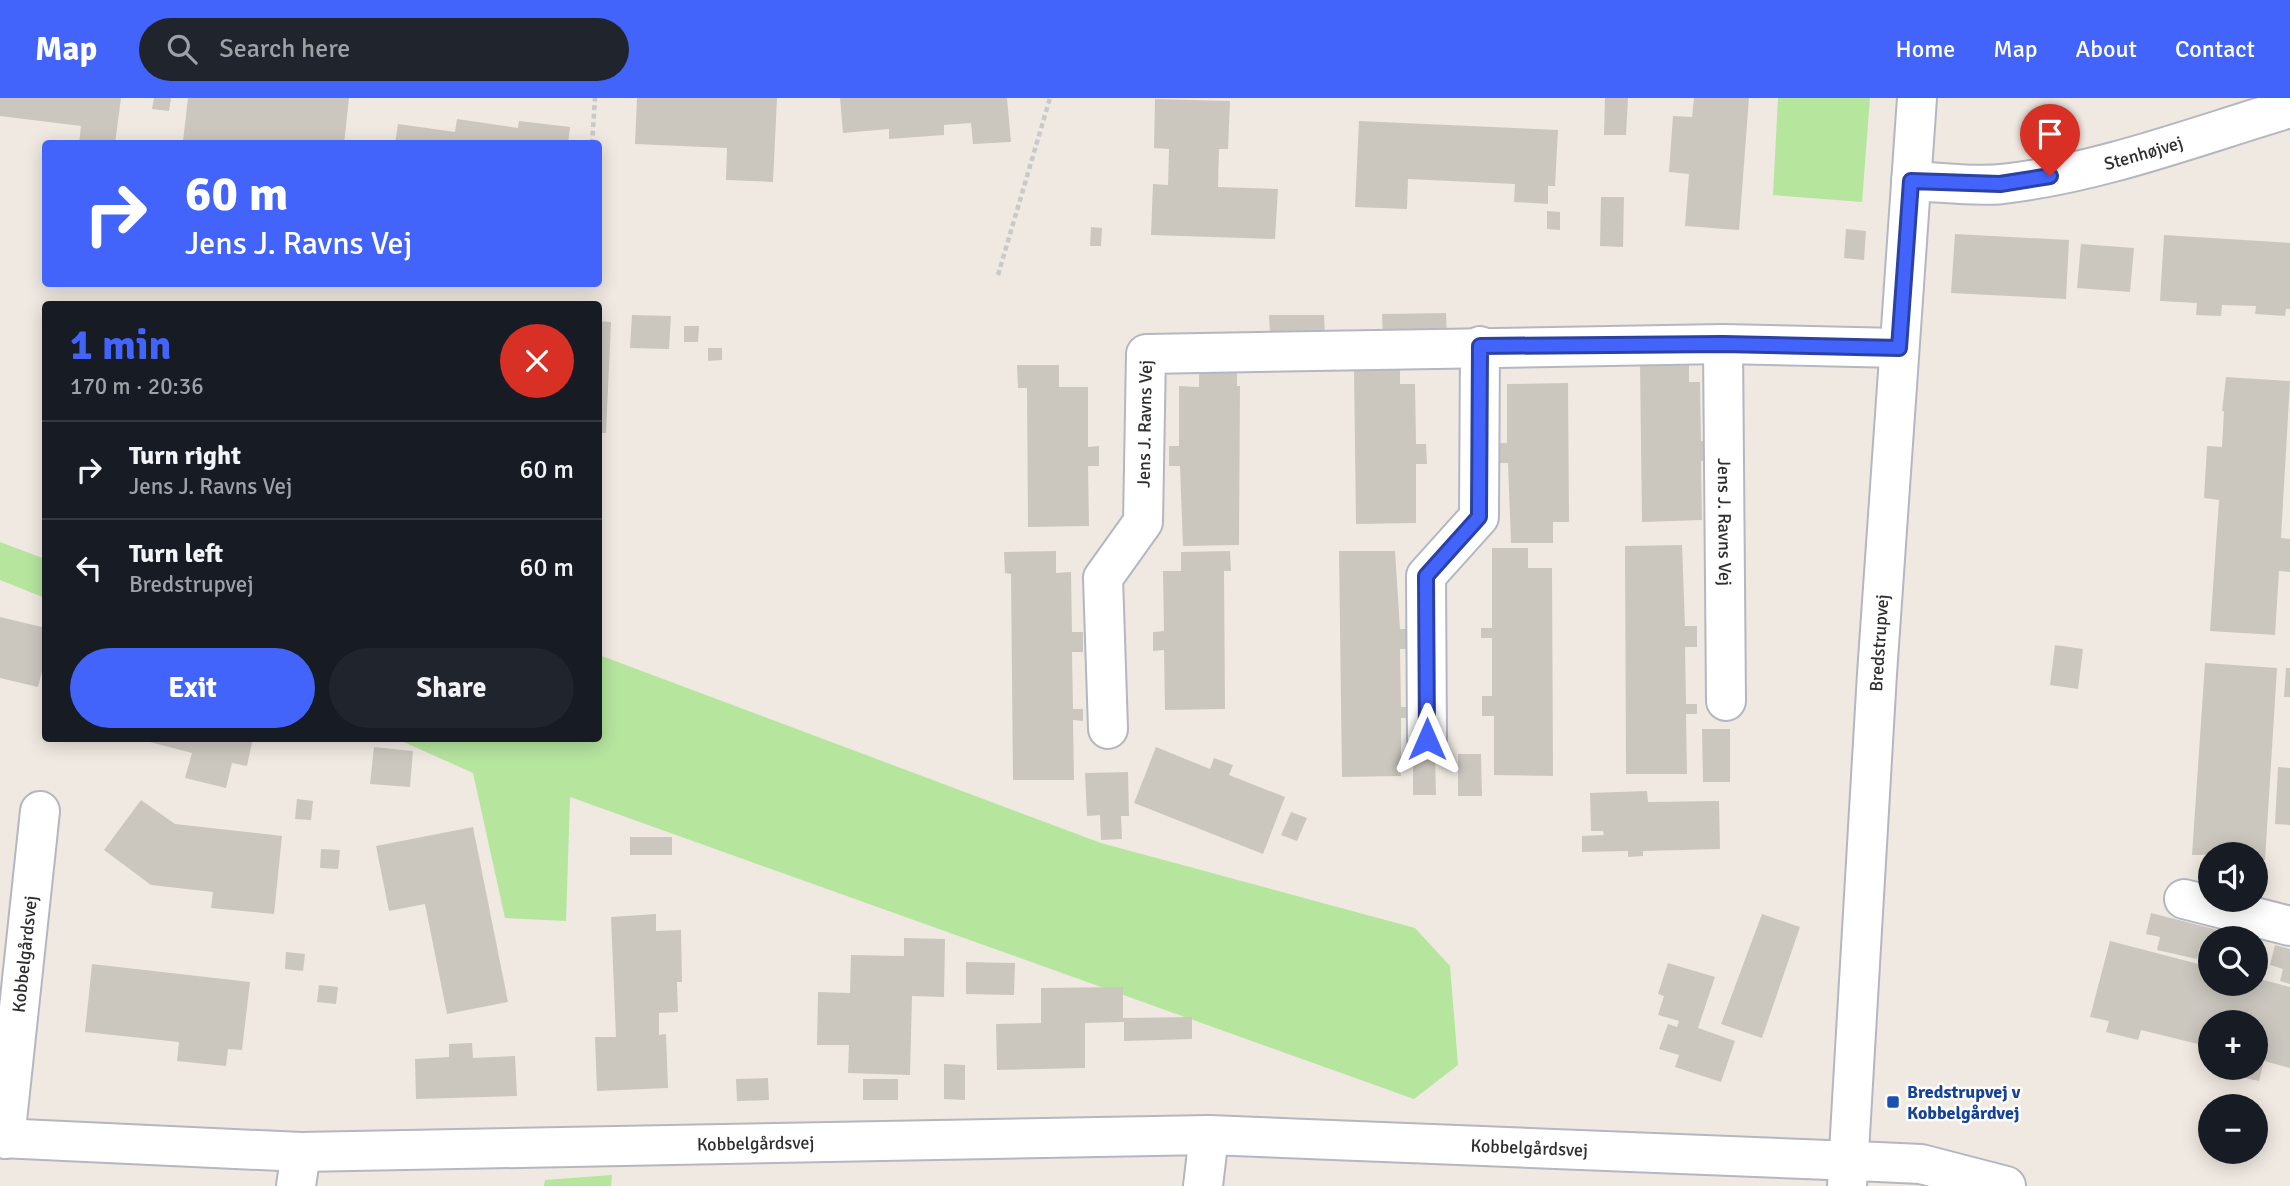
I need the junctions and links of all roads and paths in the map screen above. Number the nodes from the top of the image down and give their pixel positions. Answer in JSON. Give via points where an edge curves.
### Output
{"nodes":[{"id":1,"x":595,"y":98,"type":"edge"},
{"id":2,"x":1050,"y":98,"type":"edge"},
{"id":3,"x":1917,"y":98,"type":"edge"},
{"id":4,"x":2290,"y":108,"type":"edge"},
{"id":5,"x":592,"y":140,"type":"edge"},
{"id":6,"x":1911,"y":181,"type":"junction"},
{"id":7,"x":998,"y":275,"type":"dead end"},
{"id":8,"x":1723,"y":344,"type":"junction"},
{"id":9,"x":1480,"y":346,"type":"junction"},
{"id":10,"x":1899,"y":348,"type":"junction"},
{"id":11,"x":1726,"y":701,"type":"dead end"},
{"id":12,"x":1108,"y":729,"type":"dead end"},
{"id":13,"x":1427,"y":739,"type":"dead end"},
{"id":14,"x":40,"y":811,"type":"dead end"},
{"id":15,"x":2184,"y":899,"type":"dead end"},
{"id":16,"x":2290,"y":926,"type":"edge"},
{"id":17,"x":1209,"y":1135,"type":"junction"},
{"id":18,"x":2,"y":1138,"type":"edge"},
{"id":19,"x":298,"y":1169,"type":"edge"},
{"id":20,"x":1847,"y":1173,"type":"edge"},
{"id":21,"x":1203,"y":1186,"type":"edge"},
{"id":22,"x":2006,"y":1186,"type":"edge"}],
"edges":[{"from":1,"to":5,"type":"path"},
{"from":2,"to":7,"type":"path"},
{"from":3,"to":6,"type":"street","name":"Bredstrupvej"},
{"from":4,"to":6,"type":"street","name":"Stenhøjvej","via":[[2050,176],[2000,184]]},
{"from":6,"to":10,"type":"street","name":"Bredstrupvej"},
{"from":8,"to":9,"type":"street","name":"Jens J. Ravns Vej"},
{"from":8,"to":10,"type":"street","name":"Jens J. Ravns Vej"},
{"from":8,"to":11,"type":"street","name":"Jens J. Ravns Vej"},
{"from":9,"to":12,"type":"street","name":"Jens J. Ravns Vej","via":[[1146,354],[1143,522],[1103,578]]},
{"from":9,"to":13,"type":"street","via":[[1479,517],[1426,576]]},
{"from":10,"to":20,"type":"street","name":"Bredstrupvej"},
{"from":14,"to":18,"type":"street","name":"Kobbelgårdsvej"},
{"from":15,"to":16,"type":"street"},
{"from":17,"to":19,"type":"street","name":"Kobbelgårdsvej"},
{"from":17,"to":20,"type":"street","name":"Kobbelgårdsvej"},
{"from":17,"to":21,"type":"street"},
{"from":18,"to":19,"type":"street","name":"Kobbelgårdsvej"},
{"from":20,"to":22,"type":"street","name":"Kobbelgårdsvej","via":[[1921,1164]]}]}
